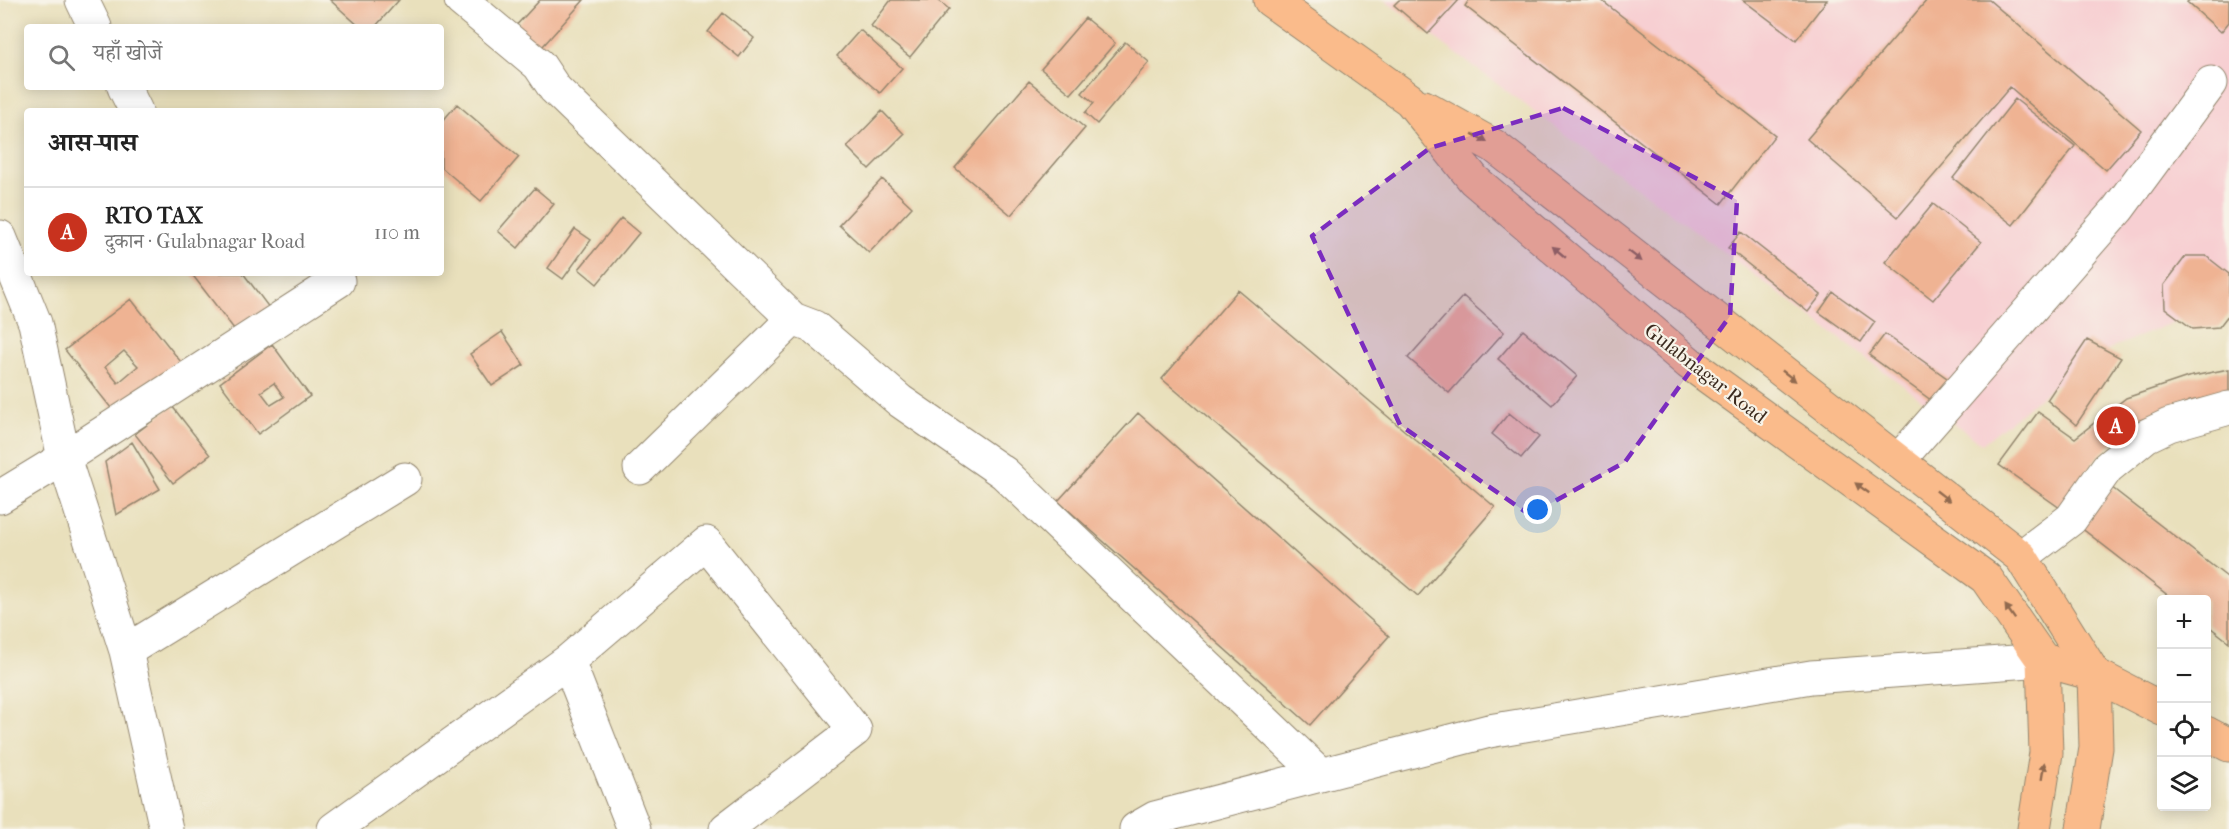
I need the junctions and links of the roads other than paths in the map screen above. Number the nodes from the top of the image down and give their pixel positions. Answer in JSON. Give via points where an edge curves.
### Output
{"nodes":[{"id":1,"x":82,"y":0,"type":"edge"},
{"id":2,"x":461,"y":0,"type":"edge"},
{"id":3,"x":1270,"y":0,"type":"edge"},
{"id":4,"x":94,"y":24,"type":"edge"},
{"id":5,"x":2211,"y":83,"type":"dead end"},
{"id":6,"x":126,"y":90,"type":"edge"},
{"id":7,"x":1410,"y":100,"type":"junction"},
{"id":8,"x":134,"y":108,"type":"edge"},
{"id":9,"x":0,"y":237,"type":"edge"},
{"id":10,"x":338,"y":281,"type":"dead end"},
{"id":11,"x":793,"y":319,"type":"junction"},
{"id":12,"x":2229,"y":408,"type":"edge"},
{"id":13,"x":64,"y":458,"type":"junction"},
{"id":14,"x":1898,"y":461,"type":"junction"},
{"id":15,"x":640,"y":468,"type":"dead end"},
{"id":16,"x":405,"y":478,"type":"dead end"},
{"id":17,"x":0,"y":497,"type":"edge"},
{"id":18,"x":2021,"y":557,"type":"junction"},
{"id":19,"x":126,"y":651,"type":"junction"},
{"id":20,"x":2043,"y":660,"type":"junction"},
{"id":21,"x":568,"y":661,"type":"junction"},
{"id":22,"x":2094,"y":674,"type":"junction"},
{"id":23,"x":2157,"y":706,"type":"edge"},
{"id":24,"x":1321,"y":775,"type":"junction"},
{"id":25,"x":166,"y":829,"type":"edge"},
{"id":26,"x":334,"y":829,"type":"edge"},
{"id":27,"x":634,"y":829,"type":"edge"},
{"id":28,"x":726,"y":829,"type":"edge"},
{"id":29,"x":1136,"y":829,"type":"edge"},
{"id":30,"x":2034,"y":829,"type":"edge"},
{"id":31,"x":2083,"y":829,"type":"edge"}],
"edges":[{"from":1,"to":4,"type":"street"},
{"from":2,"to":11,"type":"street","via":[[539,65],[555,90]]},
{"from":3,"to":7,"type":"main road","name":"Gulabnagar Road"},
{"from":5,"to":14,"type":"street","via":[[2118,209]]},
{"from":6,"to":8,"type":"street"},
{"from":7,"to":14,"type":"main road","one_way":true,"via":[[1494,146]]},
{"from":20,"to":7,"type":"main road","name":"Gulabnagar Road","one_way":true,"via":[[1986,578],[1689,363],[1474,180]]},
{"from":9,"to":13,"type":"street","via":[[35,323]]},
{"from":10,"to":13,"type":"street"},
{"from":11,"to":15,"type":"street"},
{"from":11,"to":24,"type":"street","via":[[814,327],[900,401],[1005,473]]},
{"from":12,"to":18,"type":"street","via":[[2169,425],[2146,436],[2107,468],[2071,519]]},
{"from":13,"to":17,"type":"street"},
{"from":13,"to":19,"type":"street"},
{"from":14,"to":18,"type":"main road","one_way":true},
{"from":16,"to":19,"type":"street"},
{"from":18,"to":22,"type":"main road"},
{"from":19,"to":25,"type":"street"},
{"from":20,"to":22,"type":"main road"},
{"from":20,"to":24,"type":"street","via":[[1811,677],[1489,731]]},
{"from":30,"to":20,"type":"main road","one_way":true,"via":[[2046,753]]},
{"from":21,"to":26,"type":"street"},
{"from":21,"to":27,"type":"street"},
{"from":21,"to":28,"type":"street","via":[[706,543],[855,730]]},
{"from":22,"to":23,"type":"main road"},
{"from":22,"to":31,"type":"main road","via":[[2096,748]]},
{"from":24,"to":29,"type":"street","via":[[1155,818]]}]}
